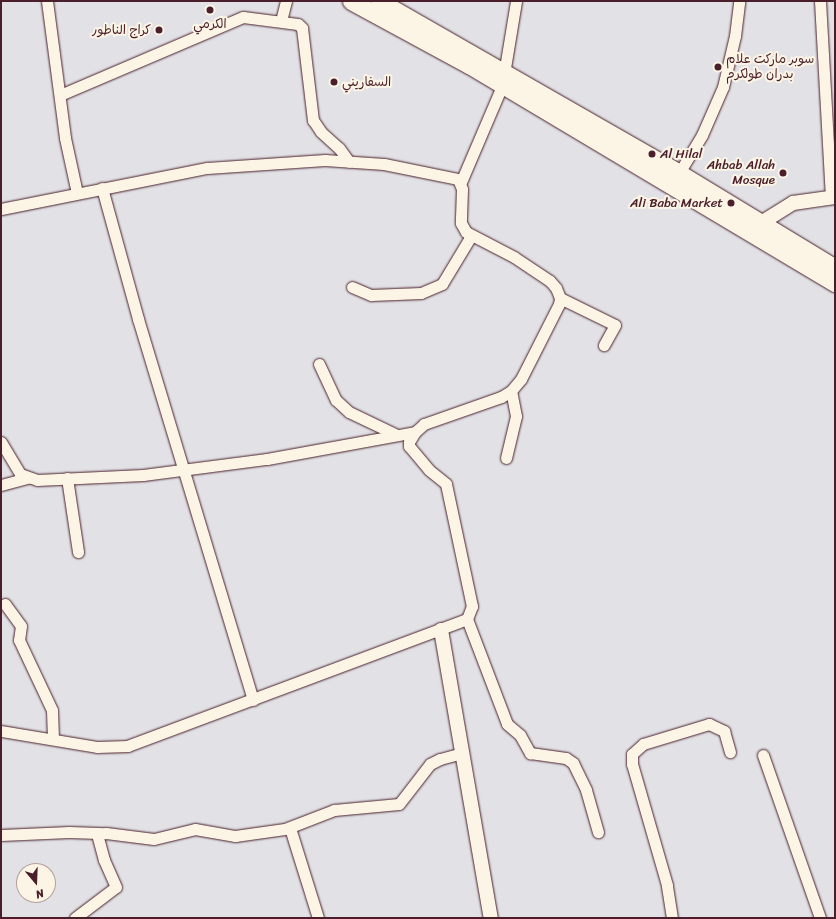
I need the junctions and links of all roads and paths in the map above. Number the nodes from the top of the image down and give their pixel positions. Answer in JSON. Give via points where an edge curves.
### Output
{"nodes":[{"id":1,"x":47,"y":1,"type":"edge"},
{"id":2,"x":286,"y":1,"type":"edge"},
{"id":3,"x":350,"y":1,"type":"edge"},
{"id":4,"x":379,"y":1,"type":"edge"},
{"id":5,"x":516,"y":1,"type":"edge"},
{"id":6,"x":739,"y":1,"type":"edge"},
{"id":7,"x":820,"y":1,"type":"edge"},
{"id":8,"x":281,"y":21,"type":"junction"},
{"id":9,"x":504,"y":79,"type":"junction"},
{"id":10,"x":60,"y":95,"type":"junction"},
{"id":11,"x":349,"y":162,"type":"junction"},
{"id":12,"x":679,"y":173,"type":"junction"},
{"id":13,"x":461,"y":182,"type":"junction"},
{"id":14,"x":102,"y":188,"type":"junction"},
{"id":15,"x":77,"y":193,"type":"junction"},
{"id":16,"x":833,"y":197,"type":"edge"},
{"id":17,"x":1,"y":210,"type":"edge"},
{"id":18,"x":761,"y":223,"type":"junction"},
{"id":19,"x":471,"y":236,"type":"junction"},
{"id":20,"x":835,"y":268,"type":"edge"},
{"id":21,"x":835,"y":283,"type":"edge"},
{"id":22,"x":352,"y":287,"type":"dead end"},
{"id":23,"x":560,"y":298,"type":"junction"},
{"id":24,"x":604,"y":345,"type":"dead end"},
{"id":25,"x":319,"y":364,"type":"dead end"},
{"id":26,"x":511,"y":391,"type":"junction"},
{"id":27,"x":415,"y":432,"type":"junction"},
{"id":28,"x":397,"y":435,"type":"junction"},
{"id":29,"x":1,"y":442,"type":"edge"},
{"id":30,"x":506,"y":458,"type":"dead end"},
{"id":31,"x":184,"y":469,"type":"junction"},
{"id":32,"x":28,"y":478,"type":"junction"},
{"id":33,"x":67,"y":478,"type":"junction"},
{"id":34,"x":1,"y":486,"type":"edge"},
{"id":35,"x":78,"y":552,"type":"dead end"},
{"id":36,"x":5,"y":604,"type":"dead end"},
{"id":37,"x":467,"y":619,"type":"junction"},
{"id":38,"x":442,"y":630,"type":"junction"},
{"id":39,"x":254,"y":700,"type":"junction"},
{"id":40,"x":1,"y":731,"type":"edge"},
{"id":41,"x":53,"y":739,"type":"junction"},
{"id":42,"x":730,"y":752,"type":"dead end"},
{"id":43,"x":463,"y":753,"type":"junction"},
{"id":44,"x":764,"y":755,"type":"dead end"},
{"id":45,"x":290,"y":828,"type":"junction"},
{"id":46,"x":598,"y":832,"type":"dead end"},
{"id":47,"x":97,"y":833,"type":"junction"},
{"id":48,"x":1,"y":836,"type":"edge"},
{"id":49,"x":75,"y":918,"type":"edge"},
{"id":50,"x":318,"y":918,"type":"edge"},
{"id":51,"x":491,"y":918,"type":"edge"},
{"id":52,"x":672,"y":918,"type":"edge"},
{"id":53,"x":820,"y":918,"type":"edge"}],
"edges":[{"from":1,"to":10,"type":"street"},
{"from":2,"to":8,"type":"street"},
{"from":3,"to":9,"type":"main road"},
{"from":4,"to":9,"type":"main road"},
{"from":5,"to":9,"type":"street"},
{"from":6,"to":12,"type":"street","via":[[735,36],[723,86],[702,135]]},
{"from":7,"to":16,"type":"street"},
{"from":8,"to":10,"type":"street","via":[[243,17]]},
{"from":8,"to":11,"type":"street","via":[[298,24],[302,28],[313,120]]},
{"from":9,"to":12,"type":"main road"},
{"from":9,"to":13,"type":"street"},
{"from":9,"to":21,"type":"main road"},
{"from":10,"to":15,"type":"street","via":[[65,138]]},
{"from":11,"to":13,"type":"street","via":[[384,164],[454,177]]},
{"from":11,"to":14,"type":"street","via":[[325,160],[207,168]]},
{"from":12,"to":18,"type":"main road"},
{"from":13,"to":19,"type":"street","via":[[461,223]]},
{"from":14,"to":15,"type":"street"},
{"from":14,"to":31,"type":"street","via":[[138,319]]},
{"from":15,"to":17,"type":"street"},
{"from":16,"to":18,"type":"street","via":[[793,203]]},
{"from":18,"to":20,"type":"main road"},
{"from":19,"to":22,"type":"street","via":[[442,284],[421,293],[371,295]]},
{"from":19,"to":23,"type":"street","via":[[514,257],[550,281]]},
{"from":23,"to":24,"type":"street","via":[[615,325]]},
{"from":23,"to":26,"type":"street","via":[[560,304],[521,379]]},
{"from":25,"to":28,"type":"street","via":[[328,386],[340,404],[368,423]]},
{"from":26,"to":27,"type":"street","via":[[501,397],[424,424]]},
{"from":26,"to":30,"type":"street","via":[[516,416]]},
{"from":27,"to":28,"type":"street"},
{"from":27,"to":37,"type":"street","via":[[408,446],[448,489],[472,606]]},
{"from":28,"to":31,"type":"street","via":[[267,459]]},
{"from":29,"to":32,"type":"street","via":[[17,470]]},
{"from":31,"to":33,"type":"street","via":[[143,475]]},
{"from":31,"to":39,"type":"street"},
{"from":32,"to":33,"type":"street"},
{"from":32,"to":34,"type":"street"},
{"from":33,"to":35,"type":"street"},
{"from":36,"to":41,"type":"street","via":[[21,626],[19,640],[52,710]]},
{"from":37,"to":38,"type":"street"},
{"from":37,"to":46,"type":"street","via":[[507,724],[520,735],[530,753],[566,758],[573,763],[588,795]]},
{"from":38,"to":39,"type":"street"},
{"from":38,"to":43,"type":"street"},
{"from":39,"to":41,"type":"street","via":[[128,746],[107,748]]},
{"from":40,"to":41,"type":"street"},
{"from":42,"to":52,"type":"street","via":[[724,731],[710,724],[643,744],[632,754],[632,764],[667,885]]},
{"from":43,"to":45,"type":"street","via":[[430,764],[399,804],[334,810]]},
{"from":43,"to":51,"type":"street"},
{"from":44,"to":53,"type":"street"},
{"from":45,"to":47,"type":"street","via":[[235,836],[195,830],[154,839]]},
{"from":45,"to":50,"type":"street"},
{"from":47,"to":48,"type":"street"},
{"from":47,"to":49,"type":"street","via":[[104,860],[116,887]]}]}
